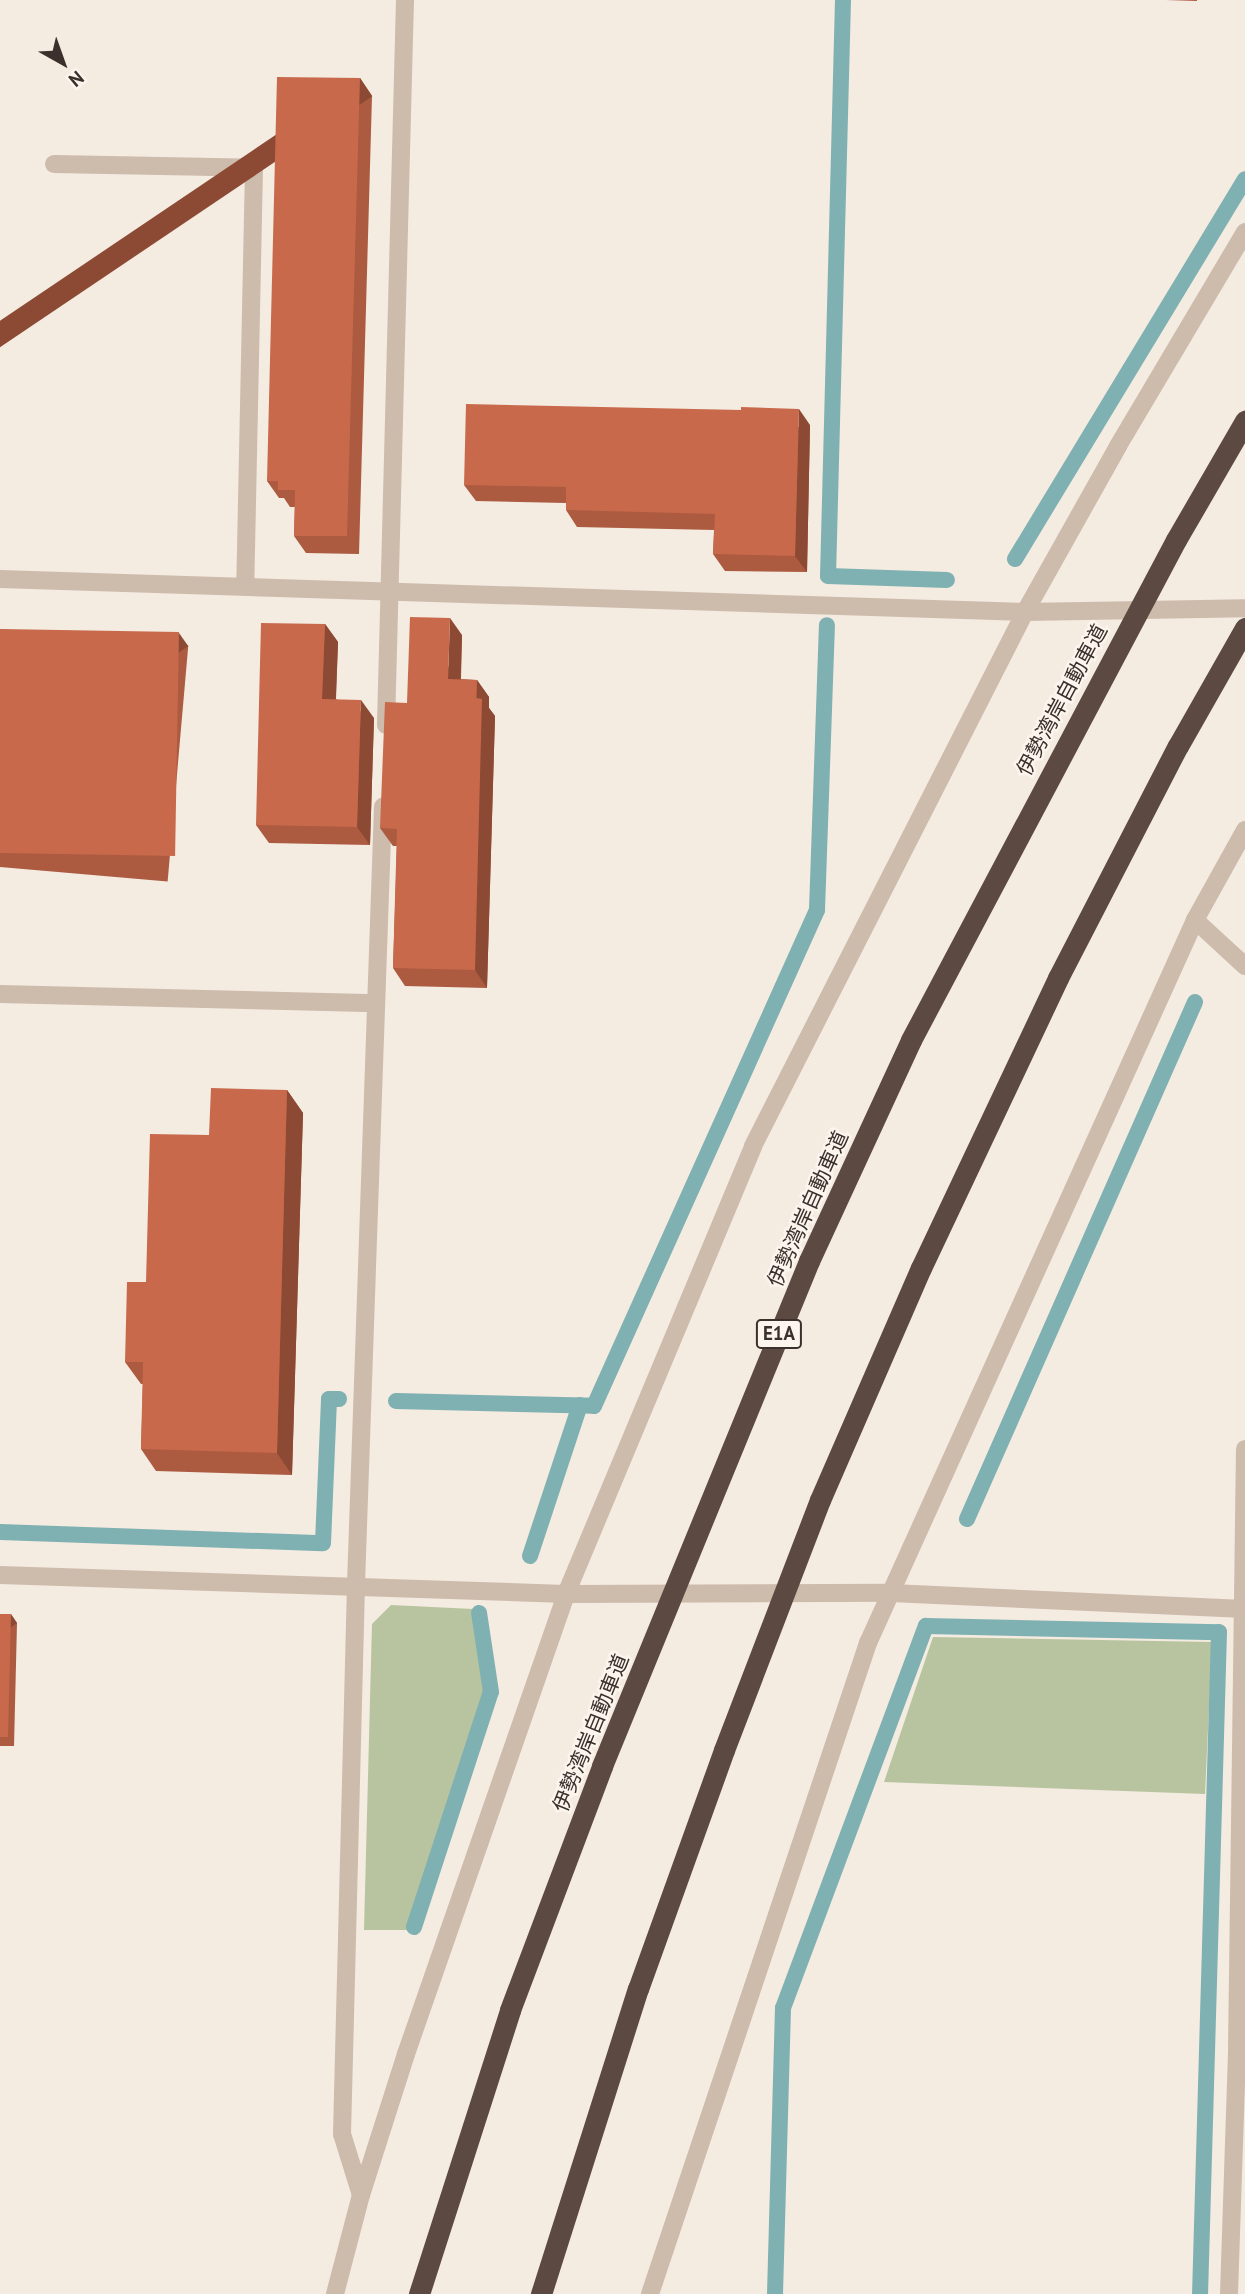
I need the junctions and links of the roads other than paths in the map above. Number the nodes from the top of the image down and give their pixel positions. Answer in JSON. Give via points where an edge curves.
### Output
{"nodes":[{"id":1,"x":405,"y":0,"type":"edge"},
{"id":2,"x":54,"y":164,"type":"dead end"},
{"id":3,"x":1245,"y":232,"type":"edge"},
{"id":4,"x":1245,"y":421,"type":"edge"},
{"id":5,"x":0,"y":579,"type":"edge"},
{"id":6,"x":245,"y":586,"type":"junction"},
{"id":7,"x":390,"y":590,"type":"junction"},
{"id":8,"x":1245,"y":608,"type":"edge"},
{"id":9,"x":1025,"y":612,"type":"junction"},
{"id":10,"x":1245,"y":628,"type":"edge"},
{"id":11,"x":385,"y":741,"type":"edge"},
{"id":12,"x":383,"y":783,"type":"edge"},
{"id":13,"x":1245,"y":830,"type":"edge"},
{"id":14,"x":1195,"y":920,"type":"junction"},
{"id":15,"x":1245,"y":966,"type":"edge"},
{"id":16,"x":0,"y":994,"type":"edge"},
{"id":17,"x":376,"y":1003,"type":"junction"},
{"id":18,"x":1245,"y":1449,"type":"edge"},
{"id":19,"x":0,"y":1576,"type":"edge"},
{"id":20,"x":356,"y":1584,"type":"junction"},
{"id":21,"x":891,"y":1593,"type":"junction"},
{"id":22,"x":566,"y":1594,"type":"junction"},
{"id":23,"x":1243,"y":1609,"type":"edge"},
{"id":24,"x":1241,"y":2051,"type":"edge"},
{"id":25,"x":361,"y":2195,"type":"junction"},
{"id":26,"x":1234,"y":2286,"type":"edge"},
{"id":27,"x":335,"y":2294,"type":"edge"},
{"id":28,"x":419,"y":2294,"type":"edge"},
{"id":29,"x":541,"y":2294,"type":"edge"},
{"id":30,"x":650,"y":2294,"type":"edge"}],
"edges":[{"from":1,"to":7,"type":"street"},
{"from":2,"to":6,"type":"street","via":[[254,168]]},
{"from":3,"to":9,"type":"street"},
{"from":4,"to":28,"type":"highway","name":"伊勢湾岸自動車道","number":"E1A","bridge":true,"via":[[1176,540],[911,1040],[809,1261],[602,1766],[510,2010]]},
{"from":5,"to":6,"type":"street"},
{"from":6,"to":7,"type":"street"},
{"from":7,"to":9,"type":"street"},
{"from":7,"to":11,"type":"street"},
{"from":8,"to":9,"type":"street"},
{"from":9,"to":22,"type":"street","via":[[753,1146]]},
{"from":10,"to":29,"type":"highway","bridge":true,"via":[[1058,978],[921,1268],[820,1500],[642,1977]]},
{"from":12,"to":17,"type":"street"},
{"from":13,"to":14,"type":"street"},
{"from":14,"to":15,"type":"street"},
{"from":14,"to":21,"type":"street"},
{"from":16,"to":17,"type":"street"},
{"from":17,"to":20,"type":"street"},
{"from":18,"to":23,"type":"street"},
{"from":19,"to":20,"type":"street"},
{"from":20,"to":22,"type":"street"},
{"from":20,"to":25,"type":"street","via":[[342,2134]]},
{"from":21,"to":22,"type":"street"},
{"from":21,"to":23,"type":"street"},
{"from":21,"to":30,"type":"street","via":[[868,1643]]},
{"from":22,"to":25,"type":"street"},
{"from":23,"to":24,"type":"street"},
{"from":24,"to":26,"type":"street"},
{"from":25,"to":27,"type":"street"}]}
